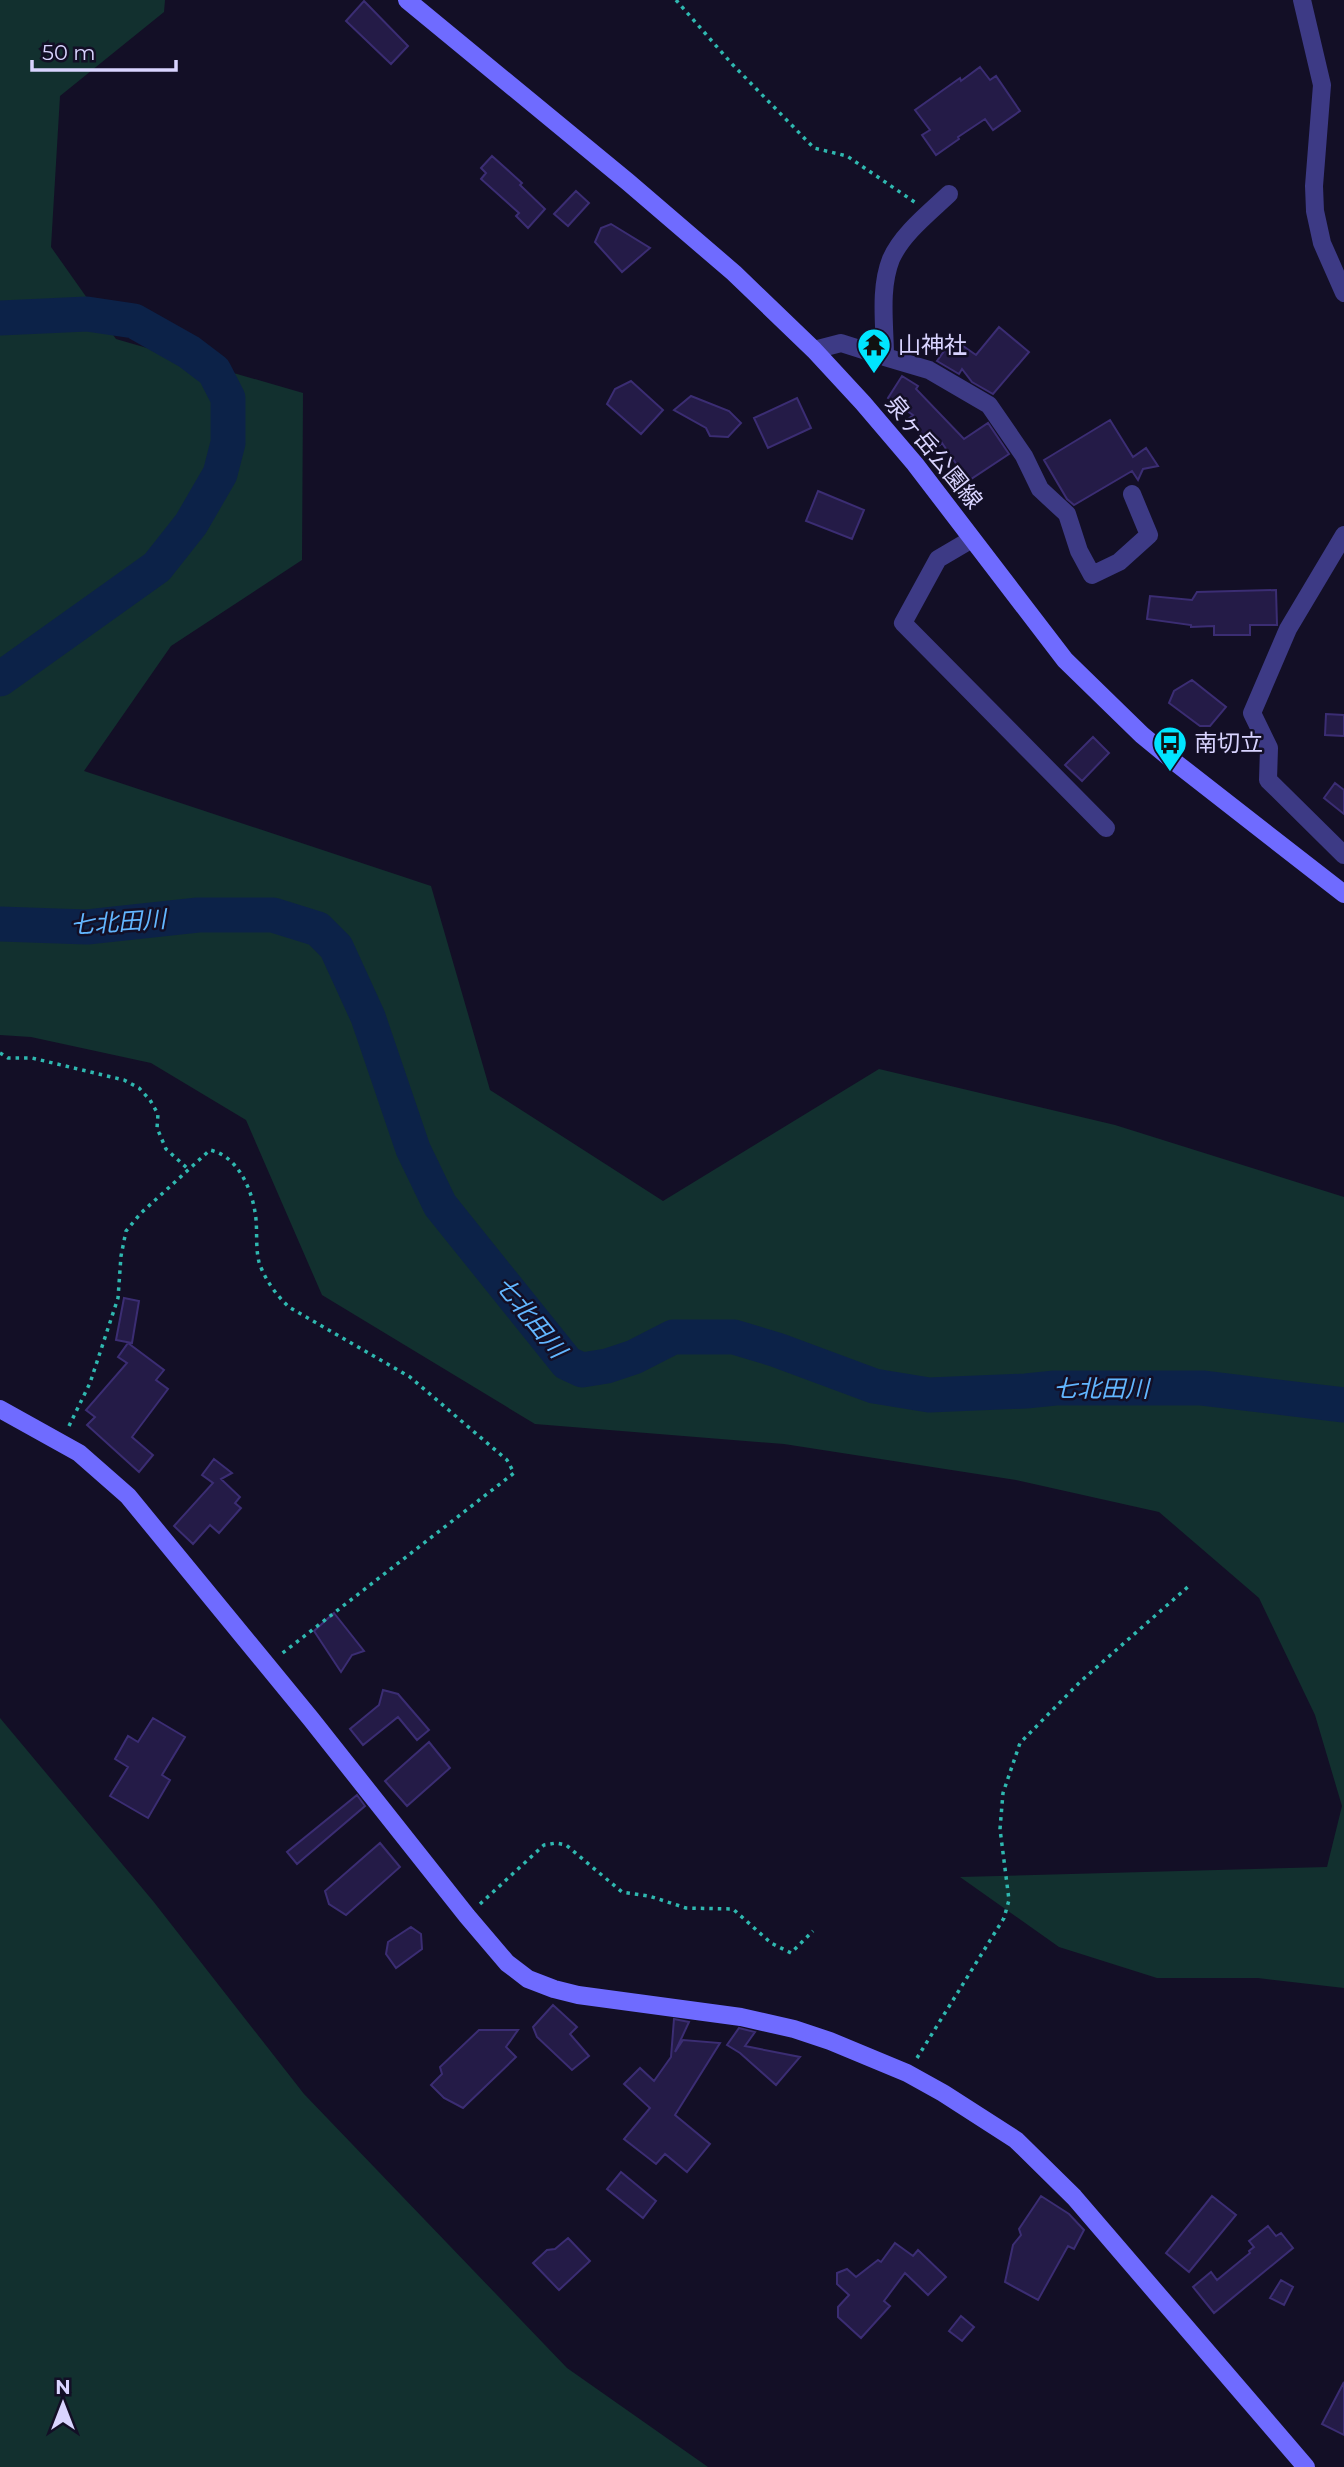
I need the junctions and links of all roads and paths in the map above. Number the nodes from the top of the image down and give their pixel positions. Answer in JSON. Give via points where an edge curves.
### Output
{"nodes":[{"id":1,"x":407,"y":0,"type":"edge"},
{"id":2,"x":676,"y":0,"type":"edge"},
{"id":3,"x":1302,"y":0,"type":"edge"},
{"id":4,"x":949,"y":194,"type":"dead end"},
{"id":5,"x":930,"y":213,"type":"junction"},
{"id":6,"x":1344,"y":293,"type":"edge"},
{"id":7,"x":814,"y":350,"type":"junction"},
{"id":8,"x":885,"y":357,"type":"junction"},
{"id":9,"x":1132,"y":494,"type":"dead end"},
{"id":10,"x":1344,"y":535,"type":"edge"},
{"id":11,"x":972,"y":539,"type":"junction"},
{"id":12,"x":1106,"y":828,"type":"dead end"},
{"id":13,"x":1344,"y":855,"type":"edge"},
{"id":14,"x":1344,"y":894,"type":"edge"},
{"id":15,"x":0,"y":1053,"type":"edge"},
{"id":16,"x":188,"y":1169,"type":"junction"},
{"id":17,"x":0,"y":1409,"type":"edge"},
{"id":18,"x":65,"y":1445,"type":"junction"},
{"id":19,"x":1190,"y":1585,"type":"dead end"},
{"id":20,"x":267,"y":1665,"type":"junction"},
{"id":21,"x":467,"y":1916,"type":"junction"},
{"id":22,"x":813,"y":1931,"type":"dead end"},
{"id":23,"x":907,"y":2073,"type":"junction"},
{"id":24,"x":1306,"y":2467,"type":"edge"}],
"edges":[{"from":1,"to":7,"type":"street","name":"泉ヶ岳公園線","via":[[734,273]]},
{"from":2,"to":5,"type":"path","via":[[814,148],[847,156]]},
{"from":3,"to":6,"type":"street","via":[[1322,85],[1315,211],[1322,243]]},
{"from":4,"to":5,"type":"street"},
{"from":5,"to":8,"type":"street","via":[[906,236],[886,273]]},
{"from":7,"to":8,"type":"street","via":[[841,343]]},
{"from":7,"to":11,"type":"street","name":"泉ヶ岳公園線","via":[[915,464]]},
{"from":8,"to":9,"type":"street","via":[[929,370],[989,405],[1040,489],[1067,514],[1092,575],[1119,562],[1149,535]]},
{"from":10,"to":13,"type":"street","via":[[1288,629],[1252,712],[1269,747],[1268,780]]},
{"from":11,"to":12,"type":"street","via":[[938,559],[903,623]]},
{"from":11,"to":14,"type":"street","name":"泉ヶ岳公園線","via":[[1065,660],[1142,735]]},
{"from":15,"to":16,"type":"path","via":[[124,1080],[139,1088],[158,1114],[157,1128],[166,1149]]},
{"from":16,"to":18,"type":"path","via":[[125,1231],[118,1298]]},
{"from":16,"to":20,"type":"path","via":[[210,1150],[223,1153],[242,1174],[255,1211],[259,1261],[277,1296],[410,1377],[507,1460],[514,1473]]},
{"from":17,"to":18,"type":"street"},
{"from":18,"to":20,"type":"street","via":[[128,1496]]},
{"from":19,"to":23,"type":"path","via":[[1081,1681],[1020,1743],[1003,1793],[1000,1829],[1009,1900],[1004,1918]]},
{"from":20,"to":21,"type":"street"},
{"from":21,"to":22,"type":"path","via":[[544,1845],[556,1843],[566,1845],[622,1892],[687,1908],[733,1909],[771,1943],[792,1953]]},
{"from":21,"to":23,"type":"street","via":[[507,1963],[528,1979],[554,1989],[794,2029]]},
{"from":23,"to":24,"type":"street","via":[[1016,2140],[1049,2172]]}]}
